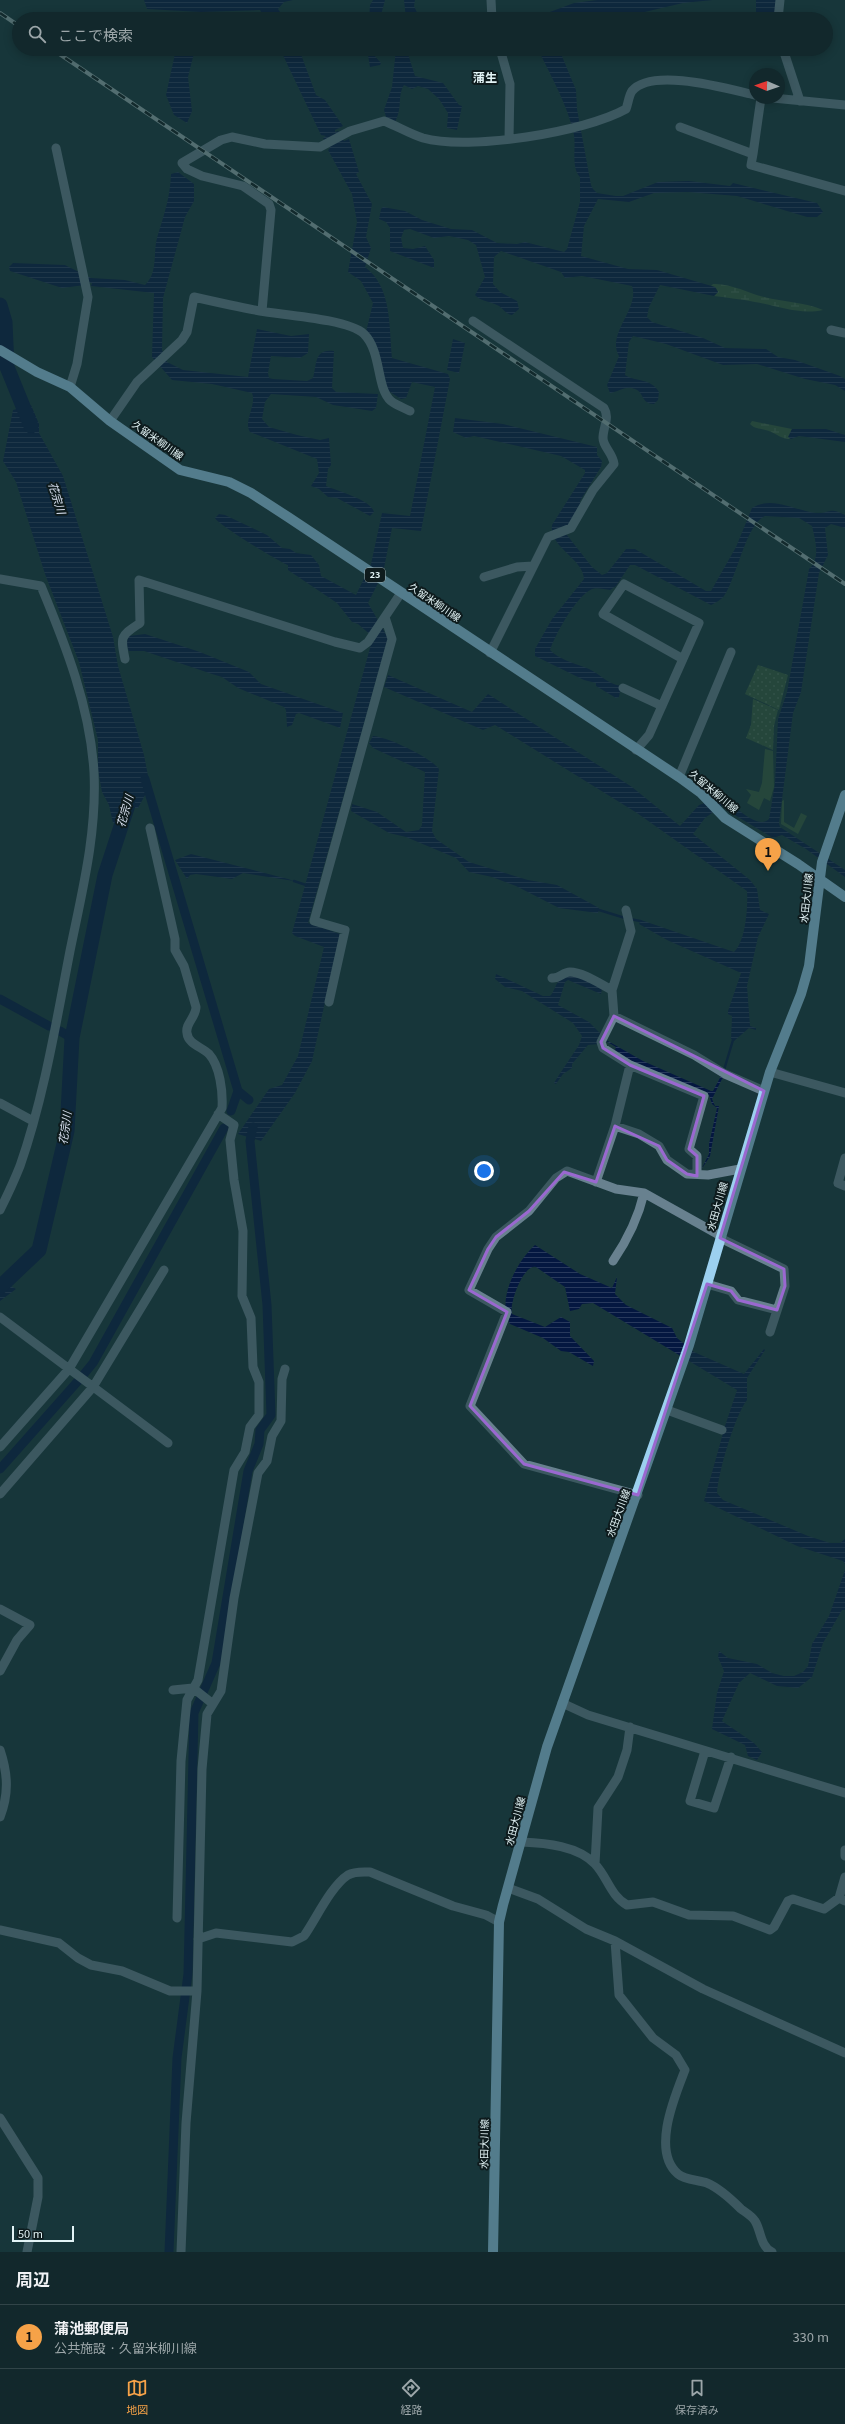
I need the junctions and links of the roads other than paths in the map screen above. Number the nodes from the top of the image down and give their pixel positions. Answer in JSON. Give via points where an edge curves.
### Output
{"nodes":[{"id":1,"x":491,"y":0,"type":"edge"},
{"id":2,"x":780,"y":0,"type":"edge"},
{"id":3,"x":492,"y":12,"type":"edge"},
{"id":4,"x":779,"y":12,"type":"edge"},
{"id":5,"x":502,"y":56,"type":"edge"},
{"id":6,"x":785,"y":56,"type":"edge"},
{"id":7,"x":749,"y":94,"type":"edge"},
{"id":8,"x":785,"y":99,"type":"edge"},
{"id":9,"x":800,"y":101,"type":"junction"},
{"id":10,"x":760,"y":104,"type":"edge"},
{"id":11,"x":845,"y":105,"type":"edge"},
{"id":12,"x":680,"y":127,"type":"dead end"},
{"id":13,"x":509,"y":139,"type":"junction"},
{"id":14,"x":56,"y":148,"type":"dead end"},
{"id":15,"x":753,"y":154,"type":"junction"},
{"id":16,"x":845,"y":191,"type":"edge"},
{"id":17,"x":262,"y":311,"type":"junction"},
{"id":18,"x":473,"y":321,"type":"dead end"},
{"id":19,"x":831,"y":330,"type":"dead end"},
{"id":20,"x":845,"y":333,"type":"edge"},
{"id":21,"x":0,"y":350,"type":"edge"},
{"id":22,"x":70,"y":387,"type":"junction"},
{"id":23,"x":410,"y":411,"type":"dead end"},
{"id":24,"x":110,"y":421,"type":"junction"},
{"id":25,"x":533,"y":566,"type":"junction"},
{"id":26,"x":484,"y":577,"type":"dead end"},
{"id":27,"x":0,"y":579,"type":"edge"},
{"id":28,"x":401,"y":593,"type":"junction"},
{"id":29,"x":385,"y":617,"type":"junction"},
{"id":30,"x":731,"y":652,"type":"dead end"},
{"id":31,"x":490,"y":653,"type":"junction"},
{"id":32,"x":125,"y":659,"type":"dead end"},
{"id":33,"x":683,"y":659,"type":"junction"},
{"id":34,"x":623,"y":688,"type":"dead end"},
{"id":35,"x":662,"y":706,"type":"junction"},
{"id":36,"x":636,"y":750,"type":"junction"},
{"id":37,"x":679,"y":777,"type":"junction"},
{"id":38,"x":845,"y":796,"type":"edge"},
{"id":39,"x":150,"y":828,"type":"dead end"},
{"id":40,"x":819,"y":880,"type":"junction"},
{"id":41,"x":845,"y":897,"type":"edge"},
{"id":42,"x":626,"y":910,"type":"dead end"},
{"id":43,"x":552,"y":978,"type":"dead end"},
{"id":44,"x":612,"y":990,"type":"junction"},
{"id":45,"x":329,"y":1002,"type":"dead end"},
{"id":46,"x":614,"y":1016,"type":"junction"},
{"id":47,"x":630,"y":1064,"type":"junction"},
{"id":48,"x":770,"y":1072,"type":"junction"},
{"id":49,"x":764,"y":1090,"type":"junction"},
{"id":50,"x":845,"y":1093,"type":"edge"},
{"id":51,"x":0,"y":1103,"type":"edge"},
{"id":52,"x":218,"y":1114,"type":"junction"},
{"id":53,"x":33,"y":1121,"type":"junction"},
{"id":54,"x":615,"y":1126,"type":"junction"},
{"id":55,"x":845,"y":1158,"type":"edge"},
{"id":56,"x":740,"y":1169,"type":"junction"},
{"id":57,"x":697,"y":1174,"type":"junction"},
{"id":58,"x":596,"y":1182,"type":"junction"},
{"id":59,"x":845,"y":1186,"type":"edge"},
{"id":60,"x":644,"y":1193,"type":"junction"},
{"id":61,"x":0,"y":1210,"type":"edge"},
{"id":62,"x":720,"y":1237,"type":"junction"},
{"id":63,"x":613,"y":1261,"type":"dead end"},
{"id":64,"x":164,"y":1270,"type":"dead end"},
{"id":65,"x":707,"y":1284,"type":"junction"},
{"id":66,"x":777,"y":1310,"type":"junction"},
{"id":67,"x":0,"y":1317,"type":"edge"},
{"id":68,"x":770,"y":1332,"type":"dead end"},
{"id":69,"x":69,"y":1369,"type":"junction"},
{"id":70,"x":285,"y":1369,"type":"dead end"},
{"id":71,"x":94,"y":1387,"type":"junction"},
{"id":72,"x":667,"y":1410,"type":"junction"},
{"id":73,"x":722,"y":1430,"type":"dead end"},
{"id":74,"x":168,"y":1443,"type":"dead end"},
{"id":75,"x":0,"y":1447,"type":"edge"},
{"id":76,"x":0,"y":1494,"type":"edge"},
{"id":77,"x":638,"y":1495,"type":"junction"},
{"id":78,"x":0,"y":1609,"type":"edge"},
{"id":79,"x":0,"y":1671,"type":"edge"},
{"id":80,"x":193,"y":1688,"type":"junction"},
{"id":81,"x":173,"y":1690,"type":"dead end"},
{"id":82,"x":562,"y":1703,"type":"junction"},
{"id":83,"x":213,"y":1704,"type":"junction"},
{"id":84,"x":630,"y":1727,"type":"junction"},
{"id":85,"x":0,"y":1750,"type":"edge"},
{"id":86,"x":705,"y":1751,"type":"junction"},
{"id":87,"x":731,"y":1757,"type":"junction"},
{"id":88,"x":845,"y":1793,"type":"edge"},
{"id":89,"x":0,"y":1817,"type":"edge"},
{"id":90,"x":522,"y":1842,"type":"junction"},
{"id":91,"x":845,"y":1850,"type":"edge"},
{"id":92,"x":845,"y":1856,"type":"edge"},
{"id":93,"x":594,"y":1864,"type":"junction"},
{"id":94,"x":845,"y":1877,"type":"edge"},
{"id":95,"x":508,"y":1888,"type":"junction"},
{"id":96,"x":842,"y":1900,"type":"edge"},
{"id":97,"x":177,"y":1918,"type":"dead end"},
{"id":98,"x":499,"y":1922,"type":"junction"},
{"id":99,"x":0,"y":1930,"type":"edge"},
{"id":100,"x":198,"y":1940,"type":"junction"},
{"id":101,"x":615,"y":1941,"type":"junction"},
{"id":102,"x":197,"y":1991,"type":"junction"},
{"id":103,"x":845,"y":2053,"type":"edge"},
{"id":104,"x":0,"y":2118,"type":"edge"},
{"id":105,"x":27,"y":2252,"type":"edge"},
{"id":106,"x":181,"y":2252,"type":"edge"},
{"id":107,"x":493,"y":2252,"type":"edge"},
{"id":108,"x":772,"y":2252,"type":"edge"}],
"edges":[{"from":1,"to":3,"type":"street"},
{"from":2,"to":4,"type":"street"},
{"from":5,"to":13,"type":"street","via":[[510,84]]},
{"from":6,"to":9,"type":"street"},
{"from":7,"to":13,"type":"street","via":[[667,80],[649,81],[632,92],[626,109],[608,118]]},
{"from":8,"to":9,"type":"street"},
{"from":9,"to":11,"type":"street"},
{"from":10,"to":15,"type":"street"},
{"from":12,"to":15,"type":"street"},
{"from":13,"to":17,"type":"street","via":[[452,142],[423,138],[384,120],[342,135],[320,147],[265,144],[232,137],[221,140],[182,163],[187,170],[202,176],[243,186],[269,204],[271,210]]},
{"from":14,"to":22,"type":"street","via":[[88,297],[77,364]]},
{"from":15,"to":16,"type":"street","via":[[751,165]]},
{"from":17,"to":23,"type":"street","via":[[315,319],[350,327],[363,333],[375,353],[384,391],[391,401]]},
{"from":17,"to":24,"type":"street","via":[[194,297],[187,332],[171,351],[137,382]]},
{"from":18,"to":25,"type":"street","via":[[604,408],[606,412],[603,438],[613,455],[614,464],[593,490],[571,528],[548,537]]},
{"from":19,"to":20,"type":"street"},
{"from":21,"to":22,"type":"main road","name":"久留米柳川線","number":"23","via":[[37,372]]},
{"from":22,"to":24,"type":"main road","name":"久留米柳川線","number":"23"},
{"from":24,"to":28,"type":"main road","name":"久留米柳川線","number":"23","via":[[180,470],[228,482],[251,493]]},
{"from":25,"to":26,"type":"street","via":[[517,567]]},
{"from":25,"to":31,"type":"street"},
{"from":27,"to":53,"type":"street","via":[[41,586],[64,641],[85,711],[94,772],[93,834]]},
{"from":28,"to":29,"type":"street"},
{"from":28,"to":31,"type":"main road","name":"久留米柳川線","number":"23"},
{"from":29,"to":32,"type":"street","via":[[368,642],[360,648],[138,580],[140,623],[123,634],[121,640]]},
{"from":29,"to":45,"type":"street","via":[[392,639],[314,921],[345,930]]},
{"from":30,"to":37,"type":"street"},
{"from":31,"to":36,"type":"main road","name":"久留米柳川線","number":"23"},
{"from":33,"to":33,"type":"street","via":[[699,623],[624,584],[603,614]]},
{"from":33,"to":35,"type":"street"},
{"from":34,"to":35,"type":"street"},
{"from":35,"to":36,"type":"street","via":[[649,735]]},
{"from":36,"to":37,"type":"main road","name":"久留米柳川線","number":"23"},
{"from":37,"to":40,"type":"main road","name":"久留米柳川線","number":"23","via":[[705,797],[720,813]]},
{"from":38,"to":40,"type":"main road","name":"水田大川線","via":[[823,858]]},
{"from":39,"to":52,"type":"street","via":[[175,939],[175,950],[184,966],[196,1007],[196,1014],[186,1033],[190,1041],[210,1055],[215,1066],[223,1098],[222,1108]]},
{"from":40,"to":41,"type":"main road","name":"久留米柳川線","number":"23"},
{"from":40,"to":48,"type":"main road","name":"水田大川線","via":[[809,966],[801,994]]},
{"from":42,"to":44,"type":"street","via":[[632,931]]},
{"from":43,"to":44,"type":"street","via":[[557,979],[568,972],[576,972]]},
{"from":44,"to":46,"type":"street"},
{"from":46,"to":47,"type":"street","via":[[601,1042],[603,1048]]},
{"from":46,"to":49,"type":"street","via":[[694,1055],[725,1074]]},
{"from":47,"to":54,"type":"street"},
{"from":47,"to":57,"type":"street","via":[[704,1096],[688,1149],[697,1156]]},
{"from":48,"to":49,"type":"main road","name":"水田大川線"},
{"from":48,"to":50,"type":"street"},
{"from":49,"to":56,"type":"main road","name":"水田大川線"},
{"from":51,"to":53,"type":"street"},
{"from":52,"to":69,"type":"street"},
{"from":52,"to":80,"type":"street","via":[[234,1125],[230,1140],[243,1231],[242,1296],[252,1318],[253,1368],[259,1382],[258,1415],[250,1427],[245,1452],[234,1470],[198,1680]]},
{"from":53,"to":61,"type":"street","via":[[19,1167]]},
{"from":54,"to":57,"type":"street","via":[[639,1134],[659,1146],[667,1160],[686,1174]]},
{"from":54,"to":58,"type":"street"},
{"from":55,"to":59,"type":"street","via":[[838,1184]]},
{"from":56,"to":57,"type":"street","via":[[708,1175]]},
{"from":56,"to":62,"type":"main road","name":"水田大川線"},
{"from":58,"to":60,"type":"street","via":[[616,1189]]},
{"from":58,"to":77,"type":"street","via":[[564,1172],[529,1211],[496,1237],[488,1248],[469,1290],[507,1312],[470,1406],[524,1464]]},
{"from":60,"to":62,"type":"street"},
{"from":60,"to":63,"type":"street","via":[[628,1239]]},
{"from":62,"to":65,"type":"main road","name":"水田大川線"},
{"from":62,"to":66,"type":"street","via":[[784,1269],[785,1286]]},
{"from":64,"to":71,"type":"street"},
{"from":65,"to":66,"type":"street","via":[[731,1291],[738,1300]]},
{"from":65,"to":72,"type":"main road","name":"水田大川線"},
{"from":66,"to":68,"type":"street"},
{"from":67,"to":69,"type":"street"},
{"from":69,"to":71,"type":"street"},
{"from":69,"to":75,"type":"street"},
{"from":70,"to":83,"type":"street","via":[[282,1379],[281,1421],[272,1436],[266,1461],[258,1473],[234,1598],[221,1691]]},
{"from":71,"to":74,"type":"street"},
{"from":71,"to":76,"type":"street"},
{"from":72,"to":73,"type":"street"},
{"from":72,"to":77,"type":"main road","name":"水田大川線"},
{"from":77,"to":82,"type":"main road","name":"水田大川線"},
{"from":78,"to":79,"type":"street","via":[[30,1625],[17,1640]]},
{"from":80,"to":81,"type":"street"},
{"from":80,"to":83,"type":"street"},
{"from":80,"to":97,"type":"street","via":[[187,1700],[181,1761]]},
{"from":82,"to":84,"type":"street","via":[[588,1715]]},
{"from":82,"to":90,"type":"main road","name":"水田大川線","via":[[547,1747]]},
{"from":83,"to":100,"type":"street","via":[[206,1714],[202,1770]]},
{"from":84,"to":86,"type":"street"},
{"from":84,"to":93,"type":"street","via":[[627,1750],[618,1777],[598,1808]]},
{"from":85,"to":89,"type":"street","via":[[7,1787],[6,1801]]},
{"from":86,"to":87,"type":"street"},
{"from":86,"to":87,"type":"street","via":[[690,1801],[714,1808]]},
{"from":87,"to":88,"type":"street"},
{"from":90,"to":93,"type":"street","via":[[552,1843]]},
{"from":90,"to":95,"type":"main road","name":"水田大川線"},
{"from":91,"to":92,"type":"street"},
{"from":93,"to":96,"type":"street","via":[[611,1892],[627,1905],[653,1902],[689,1915],[733,1916],[770,1930],[788,1901],[793,1899],[824,1909]]},
{"from":94,"to":96,"type":"street"},
{"from":95,"to":98,"type":"main road","name":"水田大川線"},
{"from":95,"to":101,"type":"street","via":[[538,1899],[586,1929]]},
{"from":98,"to":100,"type":"street","via":[[370,1872],[355,1872],[340,1883],[304,1936],[298,1940],[292,1942],[216,1933]]},
{"from":98,"to":107,"type":"main road","name":"水田大川線"},
{"from":99,"to":102,"type":"street","via":[[59,1943],[91,1965],[122,1971],[170,1991]]},
{"from":100,"to":102,"type":"street"},
{"from":101,"to":103,"type":"street","via":[[703,1989]]},
{"from":101,"to":108,"type":"street","via":[[619,1995],[652,2038],[676,2055],[685,2070],[669,2114],[666,2140],[668,2156],[674,2169],[679,2175],[709,2184],[731,2200],[755,2221],[760,2237]]},
{"from":102,"to":106,"type":"street","via":[[186,2123]]},
{"from":104,"to":105,"type":"street","via":[[38,2178],[38,2197]]}]}
